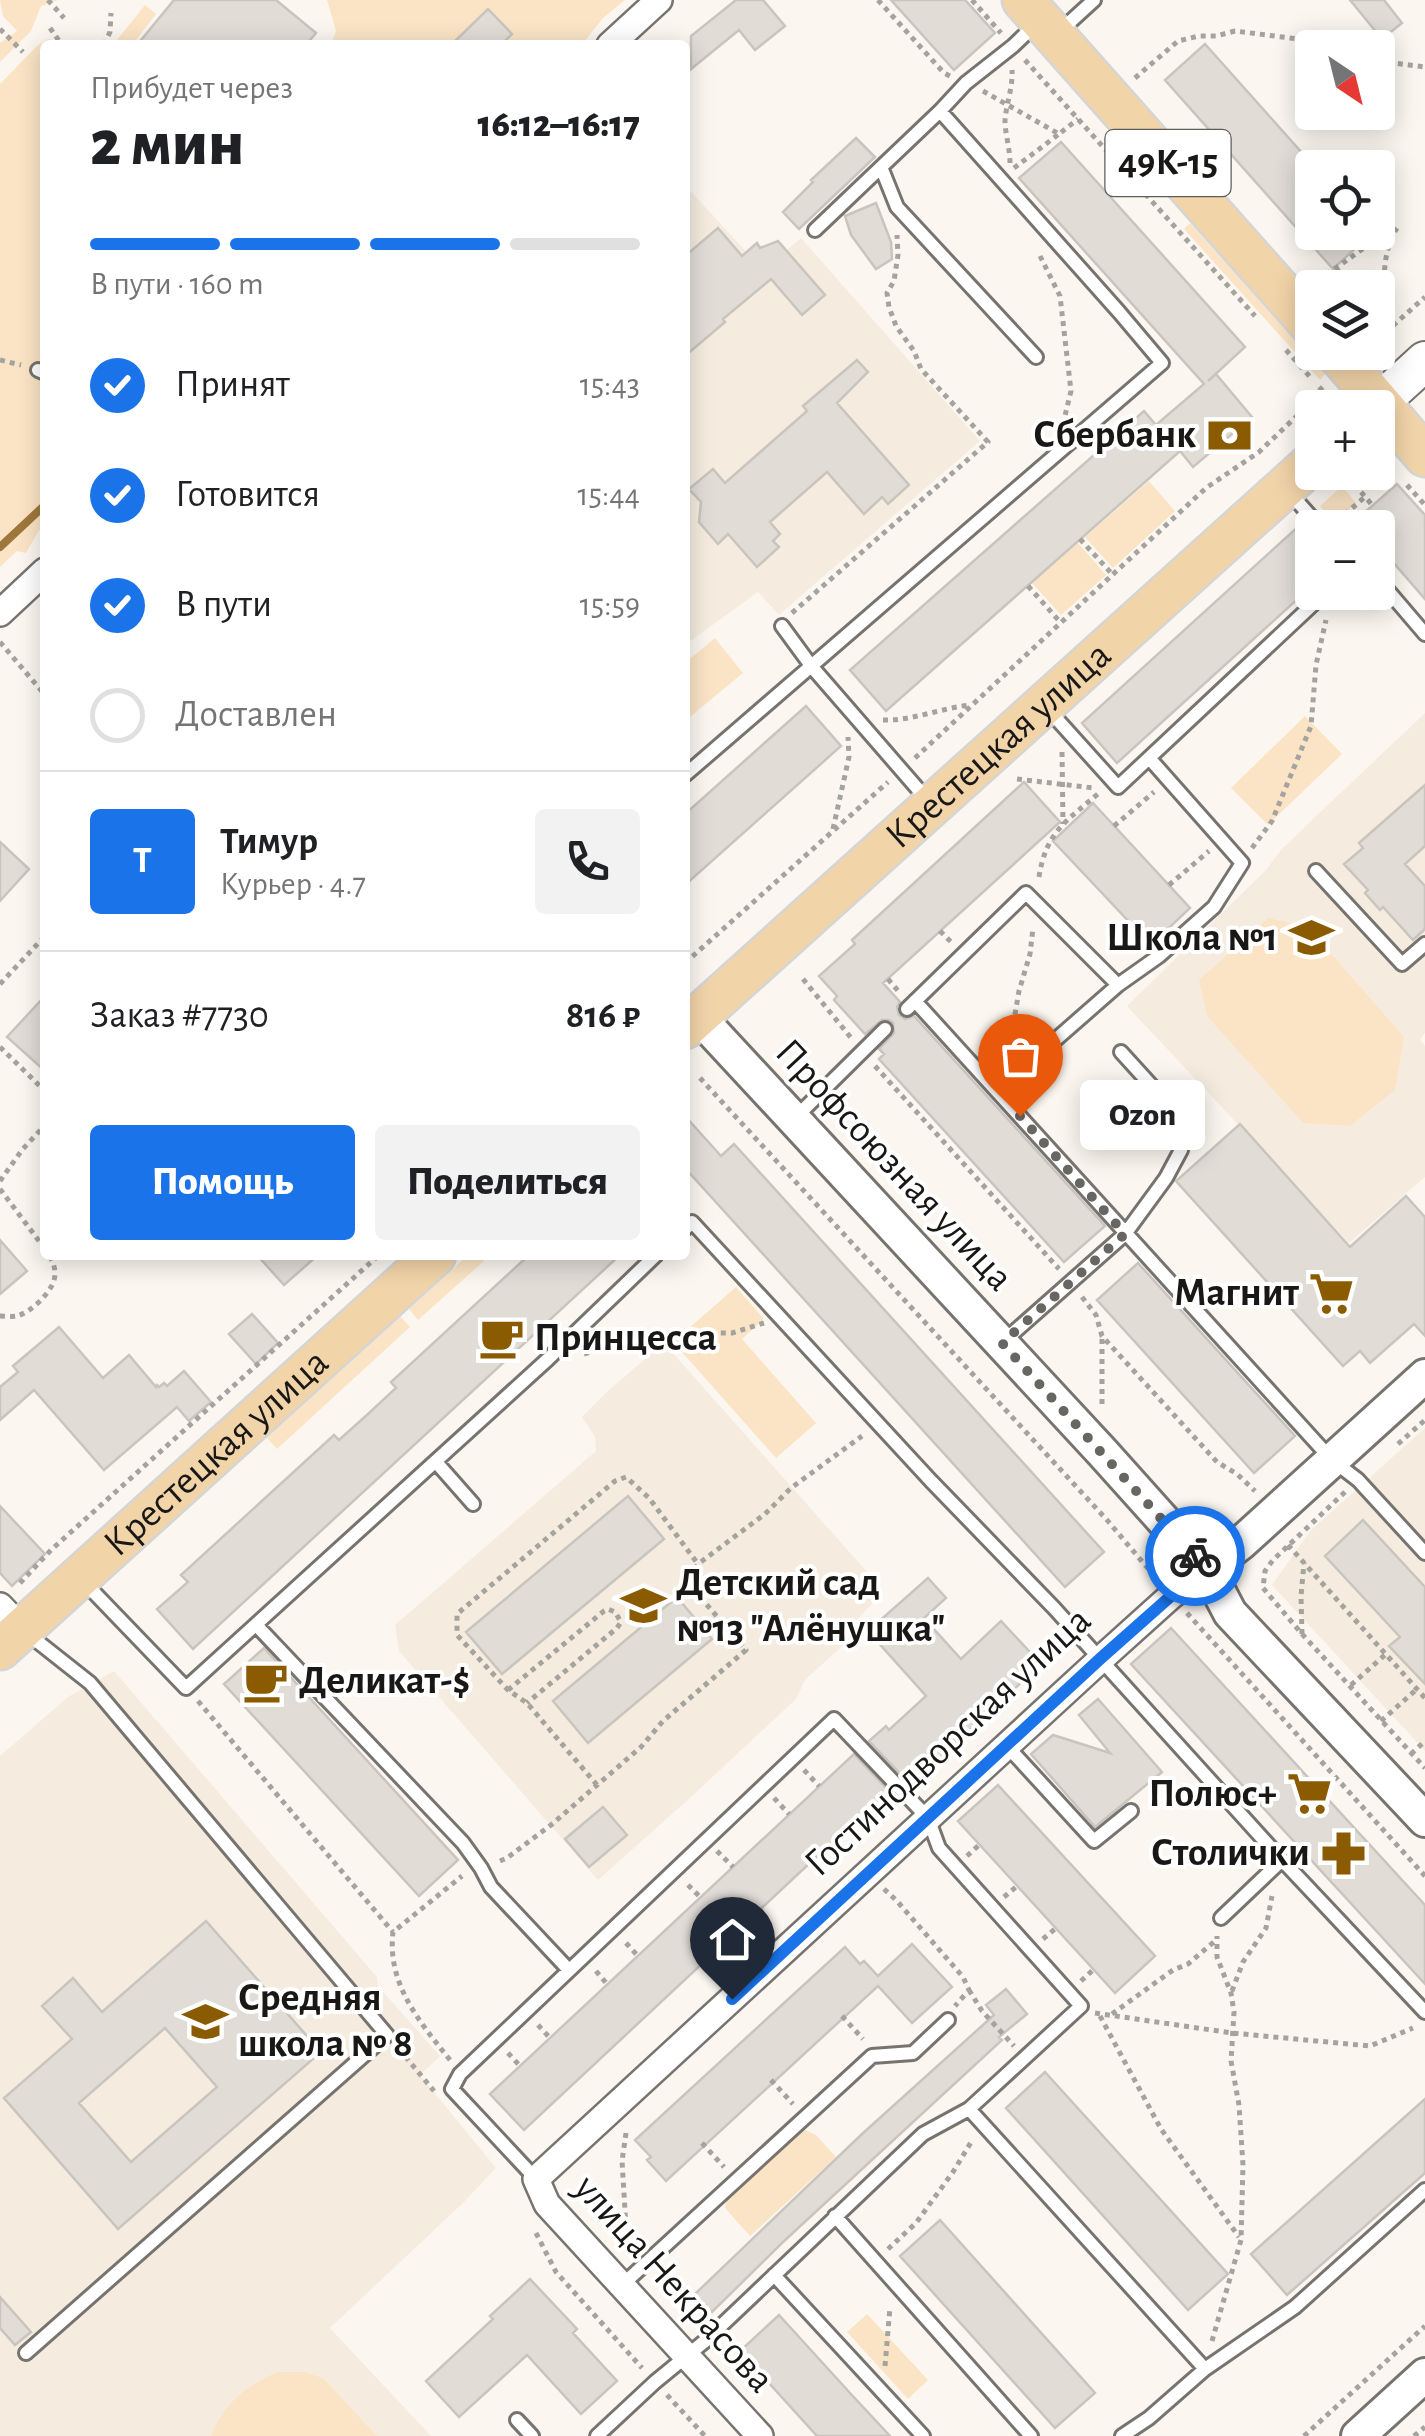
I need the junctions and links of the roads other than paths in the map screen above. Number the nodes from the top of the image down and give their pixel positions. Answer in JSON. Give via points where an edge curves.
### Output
{"nodes":[{"id":1,"x":659,"y":0,"type":"edge"},
{"id":2,"x":1094,"y":0,"type":"edge"},
{"id":3,"x":1033,"y":25,"type":"edge"},
{"id":4,"x":615,"y":40,"type":"edge"},
{"id":5,"x":940,"y":111,"type":"junction"},
{"id":6,"x":881,"y":167,"type":"junction"},
{"id":7,"x":815,"y":230,"type":"dead end"},
{"id":8,"x":1295,"y":333,"type":"edge"},
{"id":9,"x":1036,"y":357,"type":"dead end"},
{"id":10,"x":1425,"y":361,"type":"edge"},
{"id":11,"x":1350,"y":370,"type":"edge"},
{"id":12,"x":1365,"y":390,"type":"edge"},
{"id":13,"x":1393,"y":390,"type":"edge"},
{"id":14,"x":1395,"y":424,"type":"edge"},
{"id":15,"x":1425,"y":456,"type":"edge"},
{"id":16,"x":1300,"y":490,"type":"edge"},
{"id":17,"x":40,"y":577,"type":"edge"},
{"id":18,"x":1395,"y":599,"type":"edge"},
{"id":19,"x":1307,"y":610,"type":"edge"},
{"id":20,"x":0,"y":613,"type":"edge"},
{"id":21,"x":782,"y":626,"type":"road end"},
{"id":22,"x":1425,"y":634,"type":"edge"},
{"id":23,"x":812,"y":667,"type":"junction"},
{"id":24,"x":1056,"y":718,"type":"junction"},
{"id":25,"x":1150,"y":759,"type":"junction"},
{"id":26,"x":690,"y":770,"type":"edge"},
{"id":27,"x":932,"y":805,"type":"junction"},
{"id":28,"x":1316,"y":870,"type":"dead end"},
{"id":29,"x":1425,"y":944,"type":"edge"},
{"id":30,"x":1118,"y":985,"type":"junction"},
{"id":31,"x":692,"y":1022,"type":"edge"},
{"id":32,"x":885,"y":1029,"type":"dead end"},
{"id":33,"x":1120,"y":1052,"type":"dead end"},
{"id":34,"x":997,"y":1091,"type":"junction"},
{"id":35,"x":794,"y":1120,"type":"junction"},
{"id":36,"x":690,"y":1224,"type":"edge"},
{"id":37,"x":1125,"y":1234,"type":"junction"},
{"id":38,"x":429,"y":1260,"type":"edge"},
{"id":39,"x":644,"y":1260,"type":"edge"},
{"id":40,"x":1002,"y":1343,"type":"junction"},
{"id":41,"x":1425,"y":1376,"type":"edge"},
{"id":42,"x":436,"y":1462,"type":"junction"},
{"id":43,"x":1345,"y":1470,"type":"junction"},
{"id":44,"x":473,"y":1504,"type":"dead end"},
{"id":45,"x":1425,"y":1553,"type":"edge"},
{"id":46,"x":1208,"y":1569,"type":"junction"},
{"id":47,"x":78,"y":1577,"type":"junction"},
{"id":48,"x":10,"y":1618,"type":"edge"},
{"id":49,"x":257,"y":1626,"type":"junction"},
{"id":50,"x":1101,"y":1658,"type":"junction"},
{"id":51,"x":1007,"y":1746,"type":"junction"},
{"id":52,"x":1131,"y":1811,"type":"dead end"},
{"id":53,"x":928,"y":1818,"type":"junction"},
{"id":54,"x":1425,"y":1820,"type":"edge"},
{"id":55,"x":1282,"y":1860,"type":"junction"},
{"id":56,"x":1221,"y":1918,"type":"road end"},
{"id":57,"x":568,"y":1969,"type":"junction"},
{"id":58,"x":1425,"y":2012,"type":"edge"},
{"id":59,"x":948,"y":2020,"type":"road end"},
{"id":60,"x":969,"y":2109,"type":"junction"},
{"id":61,"x":536,"y":2179,"type":"junction"},
{"id":62,"x":1425,"y":2190,"type":"edge"},
{"id":63,"x":835,"y":2216,"type":"junction"},
{"id":64,"x":774,"y":2274,"type":"junction"},
{"id":65,"x":620,"y":2286,"type":"junction"},
{"id":66,"x":26,"y":2352,"type":"dead end"},
{"id":67,"x":686,"y":2356,"type":"junction"},
{"id":68,"x":1204,"y":2368,"type":"junction"},
{"id":69,"x":1425,"y":2375,"type":"edge"},
{"id":70,"x":517,"y":2420,"type":"dead end"},
{"id":71,"x":532,"y":2436,"type":"edge"},
{"id":72,"x":597,"y":2436,"type":"edge"},
{"id":73,"x":760,"y":2436,"type":"edge"},
{"id":74,"x":923,"y":2436,"type":"edge"},
{"id":75,"x":1031,"y":2436,"type":"edge"},
{"id":76,"x":1122,"y":2436,"type":"edge"},
{"id":77,"x":1358,"y":2436,"type":"edge"}],
"edges":[{"from":1,"to":4,"type":"street"},
{"from":2,"to":3,"type":"lane"},
{"from":3,"to":5,"type":"lane"},
{"from":3,"to":8,"type":"main road","number":"49К-15"},
{"from":5,"to":6,"type":"lane"},
{"from":5,"to":23,"type":"lane","via":[[1162,363]]},
{"from":6,"to":7,"type":"lane"},
{"from":6,"to":9,"type":"lane","via":[[897,207]]},
{"from":10,"to":13,"type":"main road"},
{"from":11,"to":12,"type":"main road"},
{"from":14,"to":15,"type":"main road"},
{"from":16,"to":24,"type":"main road","name":"Крестецкая улица"},
{"from":17,"to":20,"type":"street"},
{"from":18,"to":22,"type":"lane"},
{"from":19,"to":25,"type":"lane"},
{"from":21,"to":23,"type":"lane"},
{"from":23,"to":26,"type":"lane"},
{"from":23,"to":27,"type":"lane"},
{"from":24,"to":25,"type":"lane","via":[[1118,787]]},
{"from":24,"to":27,"type":"main road","name":"Крестецкая улица"},
{"from":25,"to":30,"type":"lane","via":[[1242,862],[1214,906]]},
{"from":27,"to":31,"type":"main road","name":"Крестецкая улица"},
{"from":28,"to":29,"type":"lane","via":[[1402,964]]},
{"from":30,"to":34,"type":"lane"},
{"from":30,"to":34,"type":"lane","via":[[1026,893],[911,1005]]},
{"from":31,"to":35,"type":"street","name":"Профсоюзная улица"},
{"from":32,"to":35,"type":"lane"},
{"from":33,"to":37,"type":"lane","via":[[1180,1116],[1181,1150]]},
{"from":34,"to":37,"type":"lane"},
{"from":35,"to":40,"type":"street","name":"Профсоюзная улица"},
{"from":36,"to":50,"type":"lane"},
{"from":37,"to":40,"type":"lane"},
{"from":37,"to":43,"type":"lane"},
{"from":38,"to":47,"type":"main road","name":"Крестецкая улица"},
{"from":39,"to":42,"type":"lane"},
{"from":40,"to":46,"type":"street","name":"Профсоюзная улица"},
{"from":41,"to":43,"type":"street","name":"Гостинодворская улица"},
{"from":42,"to":44,"type":"lane"},
{"from":42,"to":49,"type":"lane"},
{"from":43,"to":45,"type":"lane"},
{"from":43,"to":46,"type":"street","name":"Гостинодворская улица","via":[[1282,1506]]},
{"from":46,"to":50,"type":"street","name":"Гостинодворская улица"},
{"from":46,"to":54,"type":"street","name":"Профсоюзная улица","via":[[1230,1612]]},
{"from":47,"to":48,"type":"main road","name":"Крестецкая улица"},
{"from":47,"to":49,"type":"lane","via":[[186,1688]]},
{"from":48,"to":66,"type":"lane","via":[[90,1683],[388,2036]]},
{"from":49,"to":57,"type":"lane","via":[[463,1844],[491,1888]]},
{"from":50,"to":51,"type":"street","name":"Гостинодворская улица"},
{"from":50,"to":55,"type":"lane"},
{"from":51,"to":52,"type":"lane","via":[[1094,1841]]},
{"from":51,"to":53,"type":"street","name":"Гостинодворская улица"},
{"from":53,"to":57,"type":"lane","via":[[834,1719]]},
{"from":53,"to":60,"type":"lane","via":[[940,1848],[1081,2006]]},
{"from":53,"to":61,"type":"street","name":"Гостинодворская улица"},
{"from":55,"to":56,"type":"lane"},
{"from":55,"to":58,"type":"lane"},
{"from":57,"to":61,"type":"lane","via":[[452,2089]]},
{"from":59,"to":65,"type":"lane","via":[[912,2053],[872,2056]]},
{"from":60,"to":63,"type":"lane","via":[[923,2134]]},
{"from":60,"to":68,"type":"lane"},
{"from":61,"to":65,"type":"street","name":"улица Некрасова","via":[[547,2204]]},
{"from":62,"to":68,"type":"lane","via":[[1295,2306]]},
{"from":63,"to":64,"type":"lane"},
{"from":63,"to":75,"type":"lane"},
{"from":64,"to":67,"type":"lane"},
{"from":64,"to":74,"type":"lane"},
{"from":65,"to":67,"type":"street","name":"улица Некрасова"},
{"from":67,"to":72,"type":"lane"},
{"from":67,"to":73,"type":"street","name":"улица Некрасова"},
{"from":68,"to":76,"type":"lane"},
{"from":69,"to":77,"type":"street"},
{"from":70,"to":71,"type":"lane"}]}
